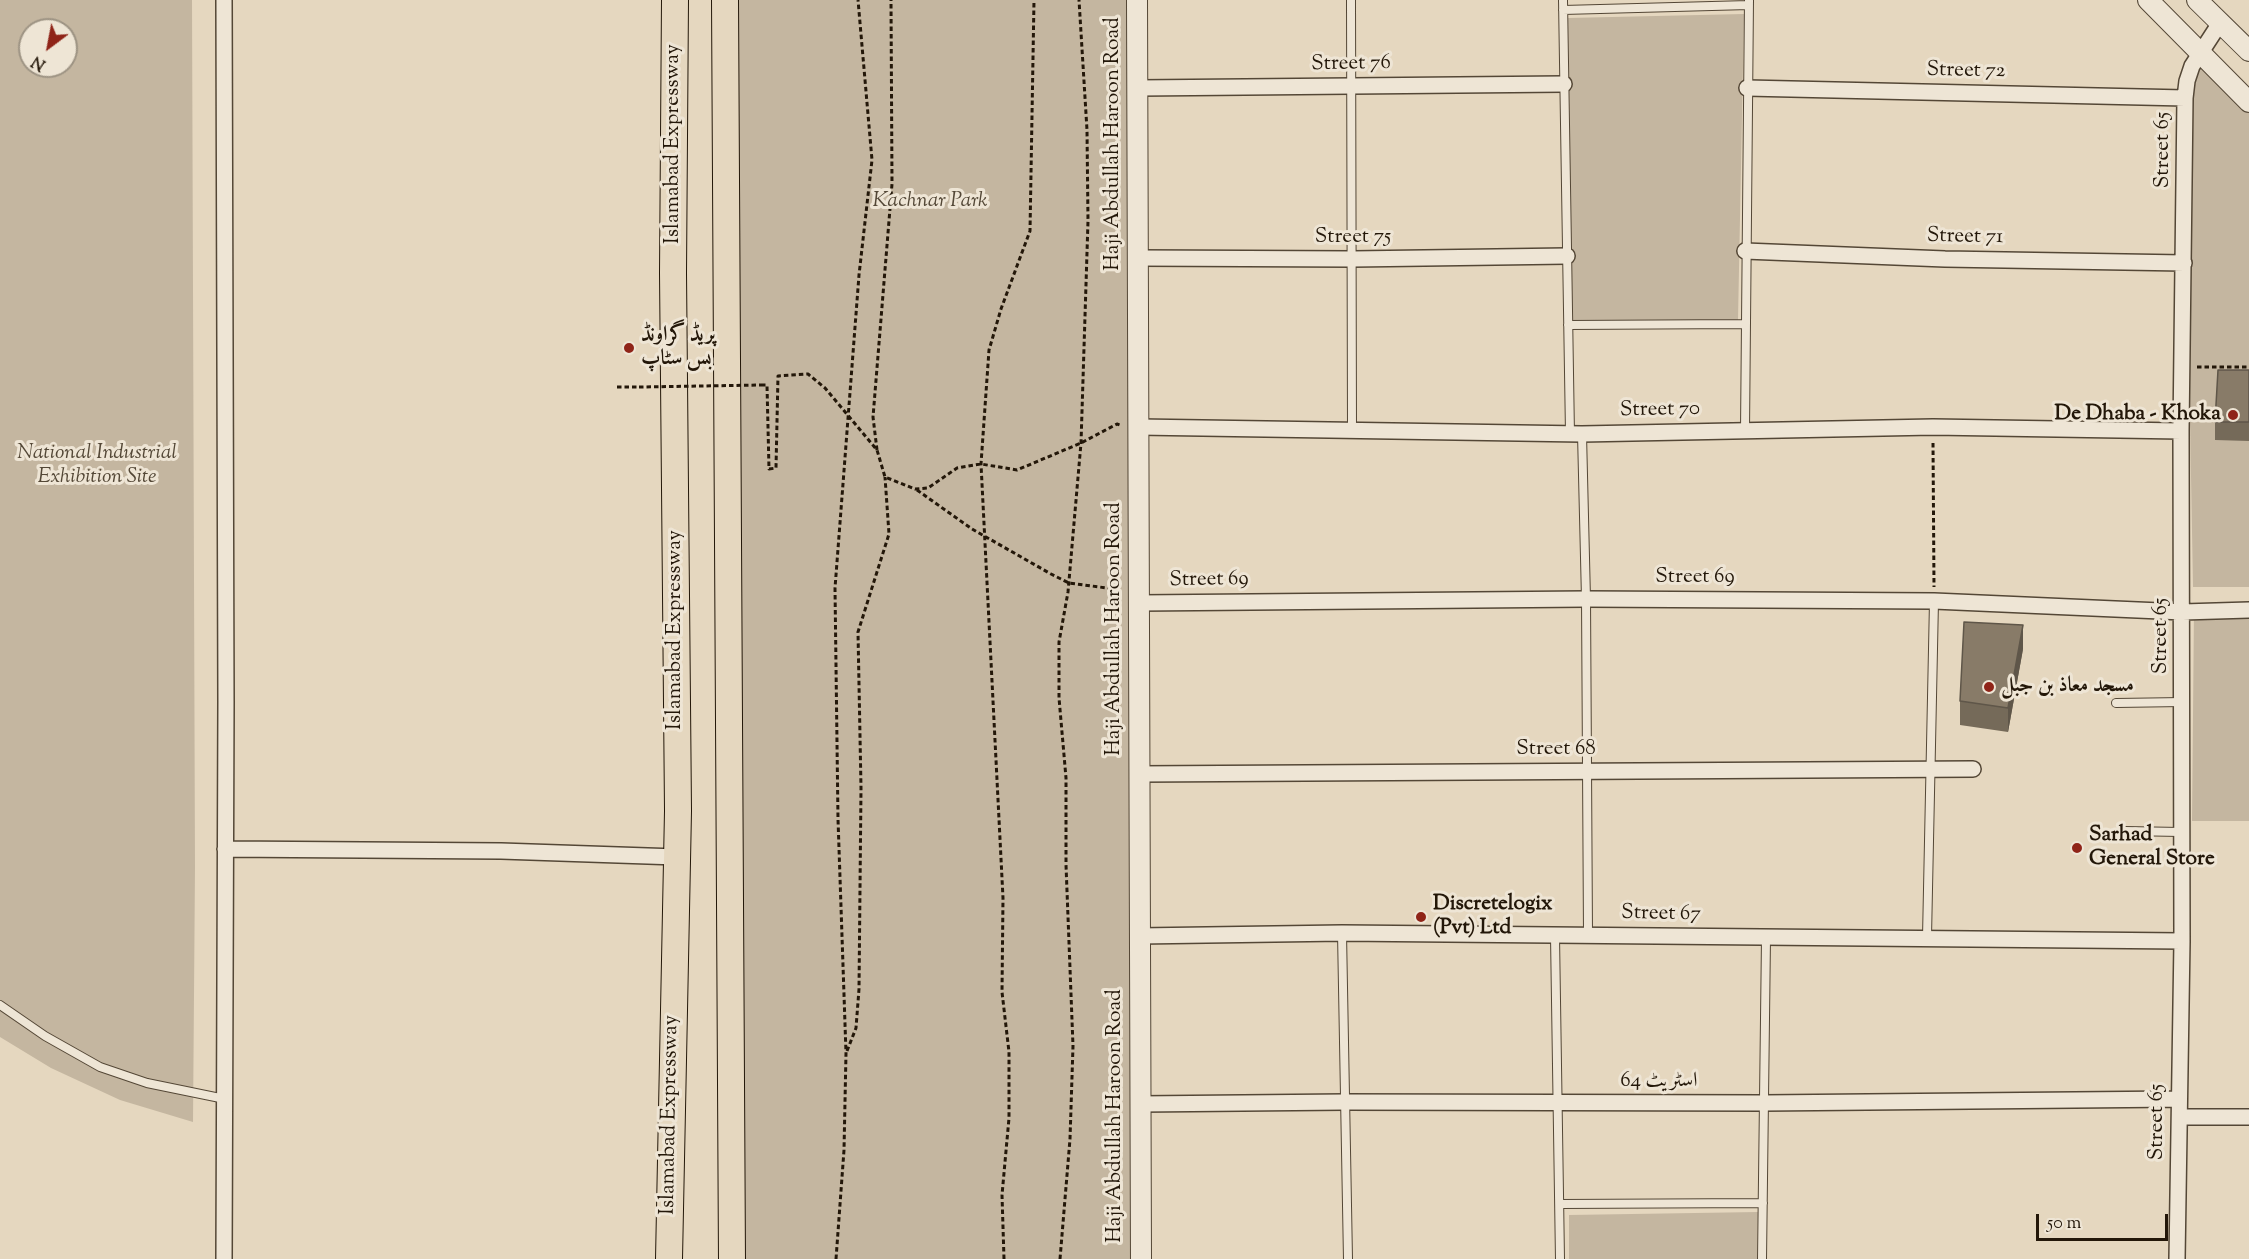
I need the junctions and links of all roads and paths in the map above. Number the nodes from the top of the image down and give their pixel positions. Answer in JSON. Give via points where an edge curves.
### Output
{"nodes":[{"id":1,"x":224,"y":0,"type":"edge"},
{"id":2,"x":675,"y":0,"type":"edge"},
{"id":3,"x":725,"y":0,"type":"edge"},
{"id":4,"x":858,"y":0,"type":"edge"},
{"id":5,"x":891,"y":0,"type":"edge"},
{"id":6,"x":1034,"y":0,"type":"edge"},
{"id":7,"x":1079,"y":0,"type":"edge"},
{"id":8,"x":1137,"y":0,"type":"edge"},
{"id":9,"x":1351,"y":0,"type":"edge"},
{"id":10,"x":1563,"y":0,"type":"edge"},
{"id":11,"x":2148,"y":0,"type":"edge"},
{"id":12,"x":2197,"y":0,"type":"edge"},
{"id":13,"x":1749,"y":3,"type":"edge"},
{"id":14,"x":1563,"y":10,"type":"junction"},
{"id":15,"x":2220,"y":23,"type":"junction"},
{"id":16,"x":2249,"y":51,"type":"edge"},
{"id":17,"x":2200,"y":53,"type":"junction"},
{"id":18,"x":1564,"y":84,"type":"junction"},
{"id":19,"x":1352,"y":86,"type":"junction"},
{"id":20,"x":1138,"y":88,"type":"junction"},
{"id":21,"x":1747,"y":88,"type":"junction"},
{"id":22,"x":2185,"y":98,"type":"junction"},
{"id":23,"x":2249,"y":102,"type":"edge"},
{"id":24,"x":1745,"y":251,"type":"junction"},
{"id":25,"x":1567,"y":256,"type":"junction"},
{"id":26,"x":1139,"y":258,"type":"junction"},
{"id":27,"x":1353,"y":259,"type":"junction"},
{"id":28,"x":2184,"y":263,"type":"junction"},
{"id":29,"x":1744,"y":324,"type":"junction"},
{"id":30,"x":1568,"y":325,"type":"junction"},
{"id":31,"x":2182,"y":367,"type":"junction"},
{"id":32,"x":2249,"y":367,"type":"edge"},
{"id":33,"x":617,"y":387,"type":"dead end"},
{"id":34,"x":847,"y":415,"type":"junction"},
{"id":35,"x":1139,"y":427,"type":"junction"},
{"id":36,"x":1933,"y":427,"type":"junction"},
{"id":37,"x":1352,"y":430,"type":"junction"},
{"id":38,"x":1745,"y":430,"type":"junction"},
{"id":39,"x":2181,"y":430,"type":"junction"},
{"id":40,"x":1576,"y":434,"type":"junction"},
{"id":41,"x":1081,"y":443,"type":"junction"},
{"id":42,"x":877,"y":450,"type":"junction"},
{"id":43,"x":981,"y":464,"type":"junction"},
{"id":44,"x":885,"y":477,"type":"junction"},
{"id":45,"x":915,"y":489,"type":"junction"},
{"id":46,"x":985,"y":536,"type":"junction"},
{"id":47,"x":1069,"y":583,"type":"junction"},
{"id":48,"x":1586,"y":599,"type":"junction"},
{"id":49,"x":1140,"y":600,"type":"junction"},
{"id":50,"x":1934,"y":601,"type":"junction"},
{"id":51,"x":2249,"y":610,"type":"edge"},
{"id":52,"x":2183,"y":612,"type":"junction"},
{"id":53,"x":2183,"y":702,"type":"junction"},
{"id":54,"x":2116,"y":703,"type":"dead end"},
{"id":55,"x":1930,"y":769,"type":"junction"},
{"id":56,"x":1973,"y":769,"type":"dead end"},
{"id":57,"x":1586,"y":771,"type":"junction"},
{"id":58,"x":1139,"y":774,"type":"junction"},
{"id":59,"x":2125,"y":831,"type":"dead end"},
{"id":60,"x":2181,"y":832,"type":"junction"},
{"id":61,"x":225,"y":849,"type":"junction"},
{"id":62,"x":676,"y":857,"type":"junction"},
{"id":63,"x":1342,"y":933,"type":"junction"},
{"id":64,"x":1588,"y":934,"type":"junction"},
{"id":65,"x":1139,"y":936,"type":"junction"},
{"id":66,"x":1555,"y":936,"type":"junction"},
{"id":67,"x":1927,"y":937,"type":"junction"},
{"id":68,"x":1766,"y":938,"type":"junction"},
{"id":69,"x":2182,"y":941,"type":"junction"},
{"id":70,"x":0,"y":1005,"type":"edge"},
{"id":71,"x":846,"y":1053,"type":"junction"},
{"id":72,"x":225,"y":1099,"type":"junction"},
{"id":73,"x":2178,"y":1099,"type":"junction"},
{"id":74,"x":1345,"y":1102,"type":"junction"},
{"id":75,"x":1559,"y":1102,"type":"junction"},
{"id":76,"x":1764,"y":1103,"type":"junction"},
{"id":77,"x":1140,"y":1104,"type":"junction"},
{"id":78,"x":2249,"y":1117,"type":"edge"},
{"id":79,"x":2180,"y":1118,"type":"junction"},
{"id":80,"x":1763,"y":1203,"type":"junction"},
{"id":81,"x":1560,"y":1204,"type":"junction"},
{"id":82,"x":224,"y":1259,"type":"edge"},
{"id":83,"x":669,"y":1259,"type":"edge"},
{"id":84,"x":732,"y":1259,"type":"edge"},
{"id":85,"x":836,"y":1259,"type":"edge"},
{"id":86,"x":1004,"y":1259,"type":"edge"},
{"id":87,"x":1060,"y":1259,"type":"edge"},
{"id":88,"x":1141,"y":1259,"type":"edge"},
{"id":89,"x":1348,"y":1259,"type":"edge"},
{"id":90,"x":1560,"y":1259,"type":"edge"},
{"id":91,"x":1762,"y":1259,"type":"edge"},
{"id":92,"x":2177,"y":1259,"type":"edge"}],
"edges":[{"from":1,"to":61,"type":"street"},
{"from":2,"to":62,"type":"highway","name":"Islamabad Expressway"},
{"from":3,"to":84,"type":"highway"},
{"from":4,"to":34,"type":"path","via":[[872,160]]},
{"from":5,"to":42,"type":"path","via":[[892,184],[873,417]]},
{"from":6,"to":43,"type":"path","via":[[1030,231],[989,351]]},
{"from":7,"to":41,"type":"path","via":[[1088,221]]},
{"from":8,"to":20,"type":"street","name":"Haji Abdullah Haroon Road"},
{"from":9,"to":19,"type":"lane"},
{"from":10,"to":14,"type":"lane"},
{"from":11,"to":17,"type":"street"},
{"from":12,"to":15,"type":"street"},
{"from":13,"to":14,"type":"lane"},
{"from":13,"to":21,"type":"lane"},
{"from":14,"to":18,"type":"lane"},
{"from":15,"to":16,"type":"street"},
{"from":15,"to":17,"type":"street","name":"Street 65"},
{"from":17,"to":22,"type":"street","name":"Street 65","via":[[2188,74]]},
{"from":17,"to":23,"type":"street"},
{"from":18,"to":19,"type":"street","name":"Street 76"},
{"from":18,"to":25,"type":"lane"},
{"from":19,"to":20,"type":"street","name":"Street 76"},
{"from":19,"to":27,"type":"lane"},
{"from":20,"to":26,"type":"street","name":"Haji Abdullah Haroon Road"},
{"from":21,"to":22,"type":"street","name":"Street 72"},
{"from":21,"to":24,"type":"lane"},
{"from":22,"to":28,"type":"street","name":"Street 65"},
{"from":24,"to":28,"type":"street","name":"Street 71"},
{"from":24,"to":29,"type":"lane"},
{"from":25,"to":27,"type":"street","name":"Street 75"},
{"from":25,"to":30,"type":"lane"},
{"from":26,"to":27,"type":"street","name":"Street 75"},
{"from":26,"to":35,"type":"street","name":"Haji Abdullah Haroon Road"},
{"from":27,"to":37,"type":"lane"},
{"from":28,"to":31,"type":"street","name":"Street 65"},
{"from":29,"to":30,"type":"lane"},
{"from":29,"to":38,"type":"lane"},
{"from":30,"to":40,"type":"lane"},
{"from":31,"to":32,"type":"path"},
{"from":31,"to":39,"type":"street","name":"Street 65"},
{"from":33,"to":34,"type":"path","bridge":true,"via":[[767,385],[769,469],[776,468],[778,376],[808,374]]},
{"from":34,"to":42,"type":"path"},
{"from":34,"to":71,"type":"path","via":[[835,588]]},
{"from":35,"to":37,"type":"street","name":"Street 70"},
{"from":35,"to":41,"type":"path","via":[[1117,424]]},
{"from":35,"to":49,"type":"street","name":"Haji Abdullah Haroon Road"},
{"from":36,"to":38,"type":"street","name":"Street 70"},
{"from":36,"to":39,"type":"street","name":"Street 70"},
{"from":36,"to":50,"type":"path"},
{"from":37,"to":40,"type":"street","name":"Street 70"},
{"from":38,"to":40,"type":"street","name":"Street 70"},
{"from":39,"to":52,"type":"street","name":"Street 65"},
{"from":40,"to":48,"type":"lane"},
{"from":41,"to":43,"type":"path","via":[[1017,470]]},
{"from":41,"to":47,"type":"path"},
{"from":42,"to":44,"type":"path"},
{"from":43,"to":45,"type":"path","via":[[957,468],[928,488]]},
{"from":43,"to":46,"type":"path"},
{"from":44,"to":45,"type":"path"},
{"from":44,"to":71,"type":"path","via":[[889,534],[858,632],[859,989],[856,1029]]},
{"from":45,"to":46,"type":"path"},
{"from":46,"to":47,"type":"path"},
{"from":46,"to":86,"type":"path","via":[[1003,886],[1002,992],[1009,1052],[1009,1119],[1002,1195]]},
{"from":47,"to":49,"type":"path","via":[[1107,588]]},
{"from":47,"to":87,"type":"path","via":[[1059,642],[1059,698],[1066,778],[1065,865],[1073,1046]]},
{"from":48,"to":49,"type":"street","name":"Street 69"},
{"from":48,"to":50,"type":"street","name":"Street 69"},
{"from":48,"to":57,"type":"lane"},
{"from":49,"to":58,"type":"street","name":"Haji Abdullah Haroon Road"},
{"from":50,"to":52,"type":"street","name":"Street 69"},
{"from":50,"to":55,"type":"lane"},
{"from":51,"to":52,"type":"street","name":"Street 69"},
{"from":52,"to":53,"type":"street","name":"Street 65"},
{"from":53,"to":54,"type":"lane"},
{"from":53,"to":60,"type":"street","name":"Street 65"},
{"from":55,"to":56,"type":"street","name":"Street 68"},
{"from":55,"to":57,"type":"street","name":"Street 68"},
{"from":55,"to":67,"type":"lane"},
{"from":57,"to":58,"type":"street","name":"Street 68"},
{"from":57,"to":64,"type":"lane"},
{"from":58,"to":65,"type":"street","name":"Haji Abdullah Haroon Road"},
{"from":59,"to":60,"type":"lane"},
{"from":60,"to":69,"type":"street","name":"Street 65"},
{"from":61,"to":62,"type":"street","via":[[501,850]]},
{"from":61,"to":72,"type":"street"},
{"from":62,"to":83,"type":"highway","name":"Islamabad Expressway"},
{"from":63,"to":65,"type":"street","name":"Street 67"},
{"from":63,"to":66,"type":"street","name":"Street 67"},
{"from":63,"to":74,"type":"lane"},
{"from":64,"to":66,"type":"street","name":"Street 67"},
{"from":64,"to":68,"type":"street","name":"Street 67"},
{"from":65,"to":77,"type":"street","name":"Haji Abdullah Haroon Road"},
{"from":66,"to":75,"type":"lane"},
{"from":67,"to":68,"type":"street","name":"Street 67"},
{"from":67,"to":69,"type":"street","name":"Street 67"},
{"from":68,"to":76,"type":"lane"},
{"from":69,"to":73,"type":"street","name":"Street 65"},
{"from":70,"to":72,"type":"lane","via":[[45,1036],[100,1066],[147,1083]]},
{"from":71,"to":85,"type":"path"},
{"from":72,"to":82,"type":"street"},
{"from":73,"to":76,"type":"street","name":"اسٹریٹ 64"},
{"from":73,"to":79,"type":"street","name":"Street 65"},
{"from":74,"to":75,"type":"street","name":"اسٹریٹ 64"},
{"from":74,"to":77,"type":"street","name":"اسٹریٹ 64"},
{"from":74,"to":89,"type":"lane"},
{"from":75,"to":76,"type":"street","name":"اسٹریٹ 64"},
{"from":75,"to":81,"type":"lane"},
{"from":76,"to":80,"type":"lane"},
{"from":77,"to":88,"type":"street","name":"Haji Abdullah Haroon Road"},
{"from":78,"to":79,"type":"street"},
{"from":79,"to":92,"type":"street","name":"Street 65"},
{"from":80,"to":81,"type":"lane"},
{"from":80,"to":91,"type":"lane"},
{"from":81,"to":90,"type":"lane"}]}
